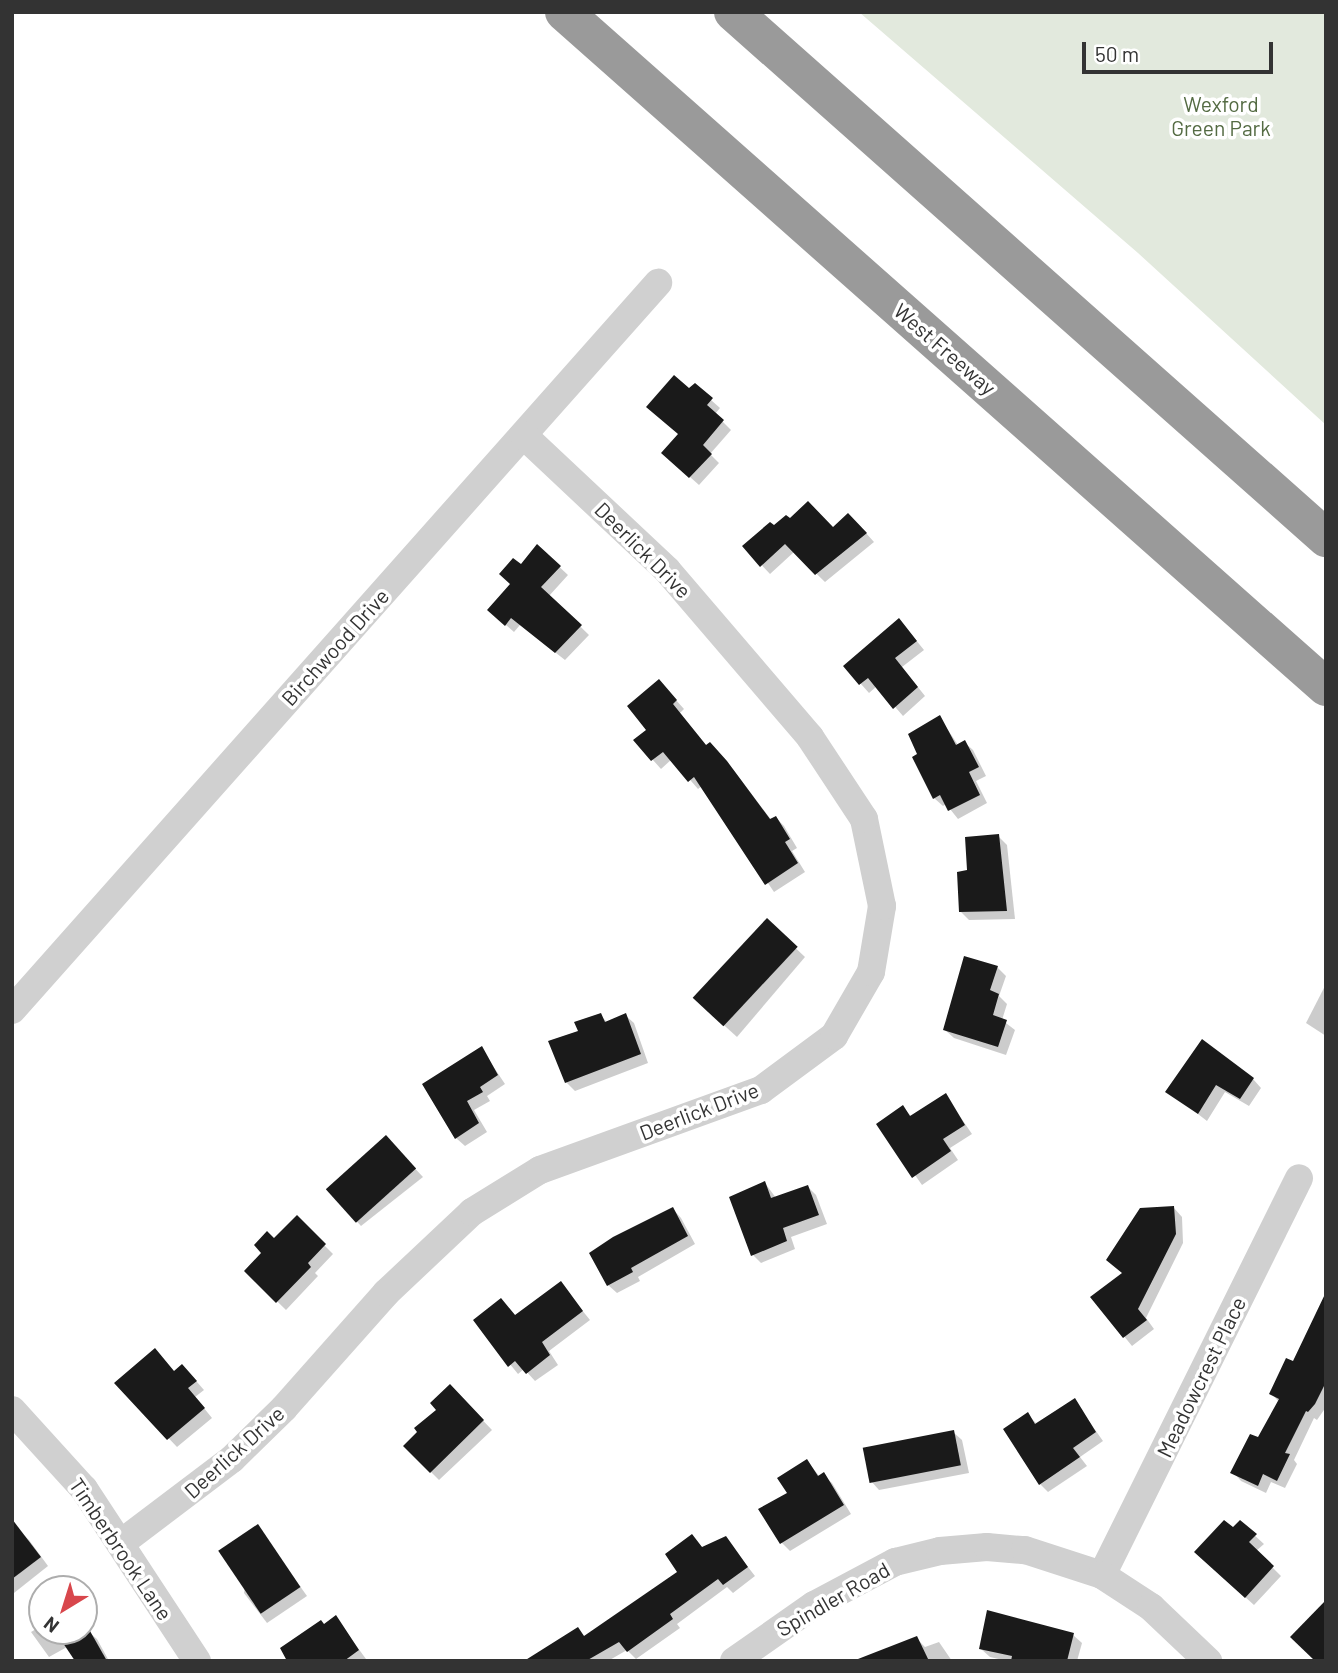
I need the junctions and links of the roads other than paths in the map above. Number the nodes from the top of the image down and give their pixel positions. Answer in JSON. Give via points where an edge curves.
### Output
{"nodes":[{"id":1,"x":564,"y":12,"type":"edge"},
{"id":2,"x":733,"y":12,"type":"edge"},
{"id":3,"x":658,"y":283,"type":"dead end"},
{"id":4,"x":523,"y":435,"type":"junction"},
{"id":5,"x":1326,"y":538,"type":"edge"},
{"id":6,"x":1326,"y":687,"type":"edge"},
{"id":7,"x":12,"y":1010,"type":"edge"},
{"id":8,"x":1299,"y":1178,"type":"dead end"},
{"id":9,"x":12,"y":1410,"type":"edge"},
{"id":10,"x":121,"y":1542,"type":"junction"},
{"id":11,"x":1102,"y":1575,"type":"junction"},
{"id":12,"x":197,"y":1661,"type":"edge"},
{"id":13,"x":734,"y":1661,"type":"edge"},
{"id":14,"x":1208,"y":1661,"type":"edge"}],
"edges":[{"from":1,"to":6,"type":"highway","name":"West Freeway"},
{"from":2,"to":5,"type":"highway"},
{"from":3,"to":4,"type":"street","name":"Birchwood Drive"},
{"from":4,"to":7,"type":"street","name":"Birchwood Drive"},
{"from":4,"to":10,"type":"street","name":"Deerlick Drive","via":[[667,570],[810,737],[864,819],[882,906],[871,972],[834,1036],[761,1090],[541,1170],[472,1212],[386,1293],[232,1459]]},
{"from":8,"to":11,"type":"street","name":"Meadowcrest Place"},
{"from":9,"to":10,"type":"street","name":"Timberbrook Lane","via":[[84,1489]]},
{"from":10,"to":12,"type":"street","name":"Timberbrook Lane"},
{"from":11,"to":13,"type":"street","name":"Spindler Road","via":[[1024,1550],[940,1551],[895,1562],[814,1605]]},
{"from":11,"to":14,"type":"street","name":"Spindler Road","via":[[1151,1607]]}]}
